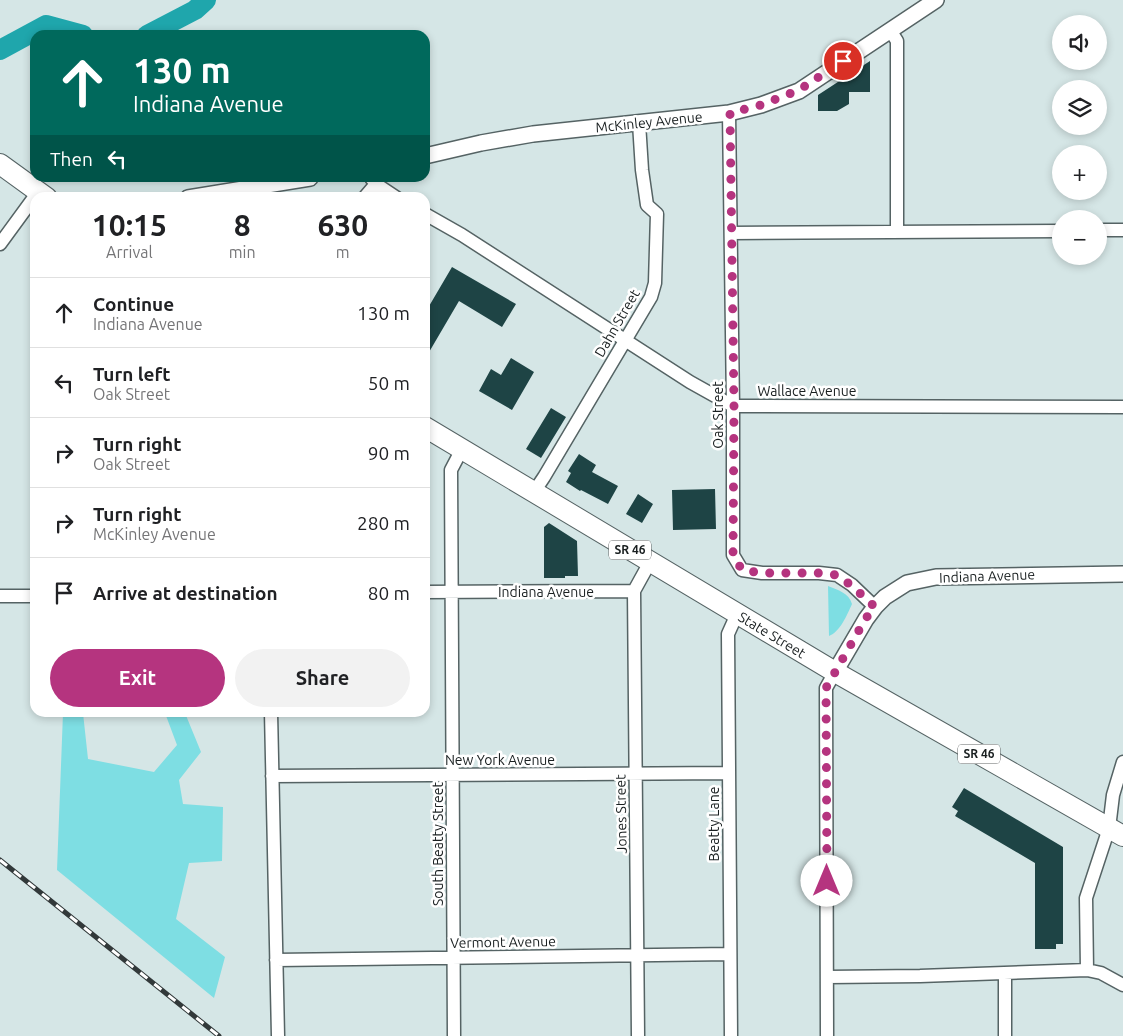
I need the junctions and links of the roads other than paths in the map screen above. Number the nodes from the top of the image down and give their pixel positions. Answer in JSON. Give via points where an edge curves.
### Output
{"nodes":[{"id":1,"x":936,"y":0,"type":"edge"},
{"id":2,"x":890,"y":30,"type":"junction"},
{"id":3,"x":730,"y":113,"type":"junction"},
{"id":4,"x":639,"y":123,"type":"junction"},
{"id":5,"x":430,"y":155,"type":"edge"},
{"id":6,"x":0,"y":164,"type":"edge"},
{"id":7,"x":286,"y":182,"type":"edge"},
{"id":8,"x":378,"y":182,"type":"edge"},
{"id":9,"x":38,"y":192,"type":"edge"},
{"id":10,"x":225,"y":192,"type":"edge"},
{"id":11,"x":390,"y":192,"type":"edge"},
{"id":12,"x":30,"y":209,"type":"edge"},
{"id":13,"x":430,"y":217,"type":"edge"},
{"id":14,"x":1107,"y":230,"type":"edge"},
{"id":15,"x":1123,"y":230,"type":"edge"},
{"id":16,"x":897,"y":231,"type":"junction"},
{"id":17,"x":1052,"y":231,"type":"edge"},
{"id":18,"x":731,"y":233,"type":"junction"},
{"id":19,"x":0,"y":244,"type":"edge"},
{"id":20,"x":625,"y":340,"type":"junction"},
{"id":21,"x":734,"y":406,"type":"junction"},
{"id":22,"x":1123,"y":407,"type":"edge"},
{"id":23,"x":430,"y":430,"type":"edge"},
{"id":24,"x":462,"y":449,"type":"junction"},
{"id":25,"x":534,"y":492,"type":"junction"},
{"id":26,"x":650,"y":562,"type":"junction"},
{"id":27,"x":1123,"y":574,"type":"edge"},
{"id":28,"x":634,"y":591,"type":"junction"},
{"id":29,"x":430,"y":592,"type":"edge"},
{"id":30,"x":451,"y":592,"type":"junction"},
{"id":31,"x":0,"y":596,"type":"edge"},
{"id":32,"x":30,"y":596,"type":"edge"},
{"id":33,"x":875,"y":607,"type":"junction"},
{"id":34,"x":737,"y":614,"type":"junction"},
{"id":35,"x":835,"y":672,"type":"junction"},
{"id":36,"x":271,"y":717,"type":"edge"},
{"id":37,"x":1123,"y":762,"type":"edge"},
{"id":38,"x":729,"y":773,"type":"junction"},
{"id":39,"x":636,"y":774,"type":"junction"},
{"id":40,"x":452,"y":775,"type":"junction"},
{"id":41,"x":272,"y":776,"type":"junction"},
{"id":42,"x":1116,"y":832,"type":"edge"},
{"id":43,"x":730,"y":954,"type":"junction"},
{"id":44,"x":637,"y":955,"type":"junction"},
{"id":45,"x":453,"y":957,"type":"junction"},
{"id":46,"x":276,"y":960,"type":"junction"},
{"id":47,"x":1087,"y":970,"type":"junction"},
{"id":48,"x":1005,"y":974,"type":"junction"},
{"id":49,"x":828,"y":977,"type":"junction"},
{"id":50,"x":1123,"y":985,"type":"edge"},
{"id":51,"x":278,"y":1036,"type":"edge"},
{"id":52,"x":454,"y":1036,"type":"edge"},
{"id":53,"x":638,"y":1036,"type":"edge"},
{"id":54,"x":731,"y":1036,"type":"edge"},
{"id":55,"x":827,"y":1036,"type":"edge"},
{"id":56,"x":1006,"y":1036,"type":"edge"}],
"edges":[{"from":1,"to":2,"type":"street","name":"McKinley Avenue"},
{"from":2,"to":3,"type":"street","name":"McKinley Avenue","via":[[799,90]]},
{"from":2,"to":16,"type":"street","via":[[898,42]]},
{"from":3,"to":4,"type":"street","name":"McKinley Avenue"},
{"from":3,"to":18,"type":"street","name":"Oak Street"},
{"from":4,"to":5,"type":"street","name":"McKinley Avenue","via":[[533,134]]},
{"from":4,"to":20,"type":"street","name":"Dahn Street","via":[[647,205],[657,214],[655,283],[651,297]]},
{"from":6,"to":9,"type":"highway"},
{"from":7,"to":10,"type":"street"},
{"from":8,"to":11,"type":"street"},
{"from":12,"to":19,"type":"street"},
{"from":13,"to":20,"type":"street","name":"Wallace Avenue"},
{"from":14,"to":15,"type":"street"},
{"from":16,"to":17,"type":"street"},
{"from":16,"to":18,"type":"street"},
{"from":18,"to":21,"type":"street","name":"Oak Street"},
{"from":20,"to":21,"type":"street","name":"Wallace Avenue"},
{"from":20,"to":25,"type":"street","name":"Dahn Street"},
{"from":21,"to":22,"type":"street","name":"Wallace Avenue"},
{"from":21,"to":33,"type":"street","name":"Oak Street","via":[[733,555],[742,570],[837,575]]},
{"from":23,"to":24,"type":"highway","name":"State Street","number":"SR 46"},
{"from":24,"to":25,"type":"highway","name":"State Street","number":"SR 46"},
{"from":24,"to":30,"type":"street","name":"South Beatty Street","via":[[451,470]]},
{"from":25,"to":26,"type":"highway","name":"State Street","number":"SR 46"},
{"from":26,"to":28,"type":"street"},
{"from":26,"to":34,"type":"highway","name":"State Street","number":"SR 46"},
{"from":27,"to":33,"type":"street","name":"Indiana Avenue","via":[[936,577],[908,583]]},
{"from":28,"to":30,"type":"street","name":"Indiana Avenue"},
{"from":28,"to":39,"type":"street","name":"Jones Street"},
{"from":29,"to":30,"type":"street","name":"Indiana Avenue"},
{"from":30,"to":40,"type":"street","name":"South Beatty Street"},
{"from":31,"to":32,"type":"street"},
{"from":33,"to":35,"type":"street","name":"Indiana Avenue"},
{"from":34,"to":35,"type":"highway","name":"State Street","number":"SR 46"},
{"from":34,"to":38,"type":"street","name":"Beatty Lane","via":[[728,634]]},
{"from":35,"to":42,"type":"highway","name":"State Street","number":"SR 46"},
{"from":35,"to":49,"type":"street","via":[[826,688]]},
{"from":36,"to":41,"type":"street"},
{"from":37,"to":42,"type":"street","via":[[1114,795]]},
{"from":38,"to":39,"type":"street","name":"New York Avenue"},
{"from":38,"to":43,"type":"street","name":"Beatty Lane"},
{"from":39,"to":40,"type":"street","name":"New York Avenue"},
{"from":39,"to":44,"type":"street","name":"Jones Street"},
{"from":40,"to":41,"type":"street","name":"New York Avenue"},
{"from":40,"to":45,"type":"street","name":"South Beatty Street"},
{"from":41,"to":46,"type":"street"},
{"from":42,"to":47,"type":"street","via":[[1086,898]]},
{"from":43,"to":44,"type":"street","name":"Vermont Avenue"},
{"from":43,"to":54,"type":"street","name":"Beatty Lane"},
{"from":44,"to":45,"type":"street","name":"Vermont Avenue"},
{"from":44,"to":53,"type":"street","name":"Jones Street"},
{"from":45,"to":46,"type":"street","name":"Vermont Avenue"},
{"from":45,"to":52,"type":"street","name":"South Beatty Street"},
{"from":46,"to":51,"type":"street"},
{"from":47,"to":48,"type":"street"},
{"from":47,"to":50,"type":"street"},
{"from":48,"to":49,"type":"street"},
{"from":48,"to":56,"type":"street"},
{"from":49,"to":55,"type":"street"}]}
